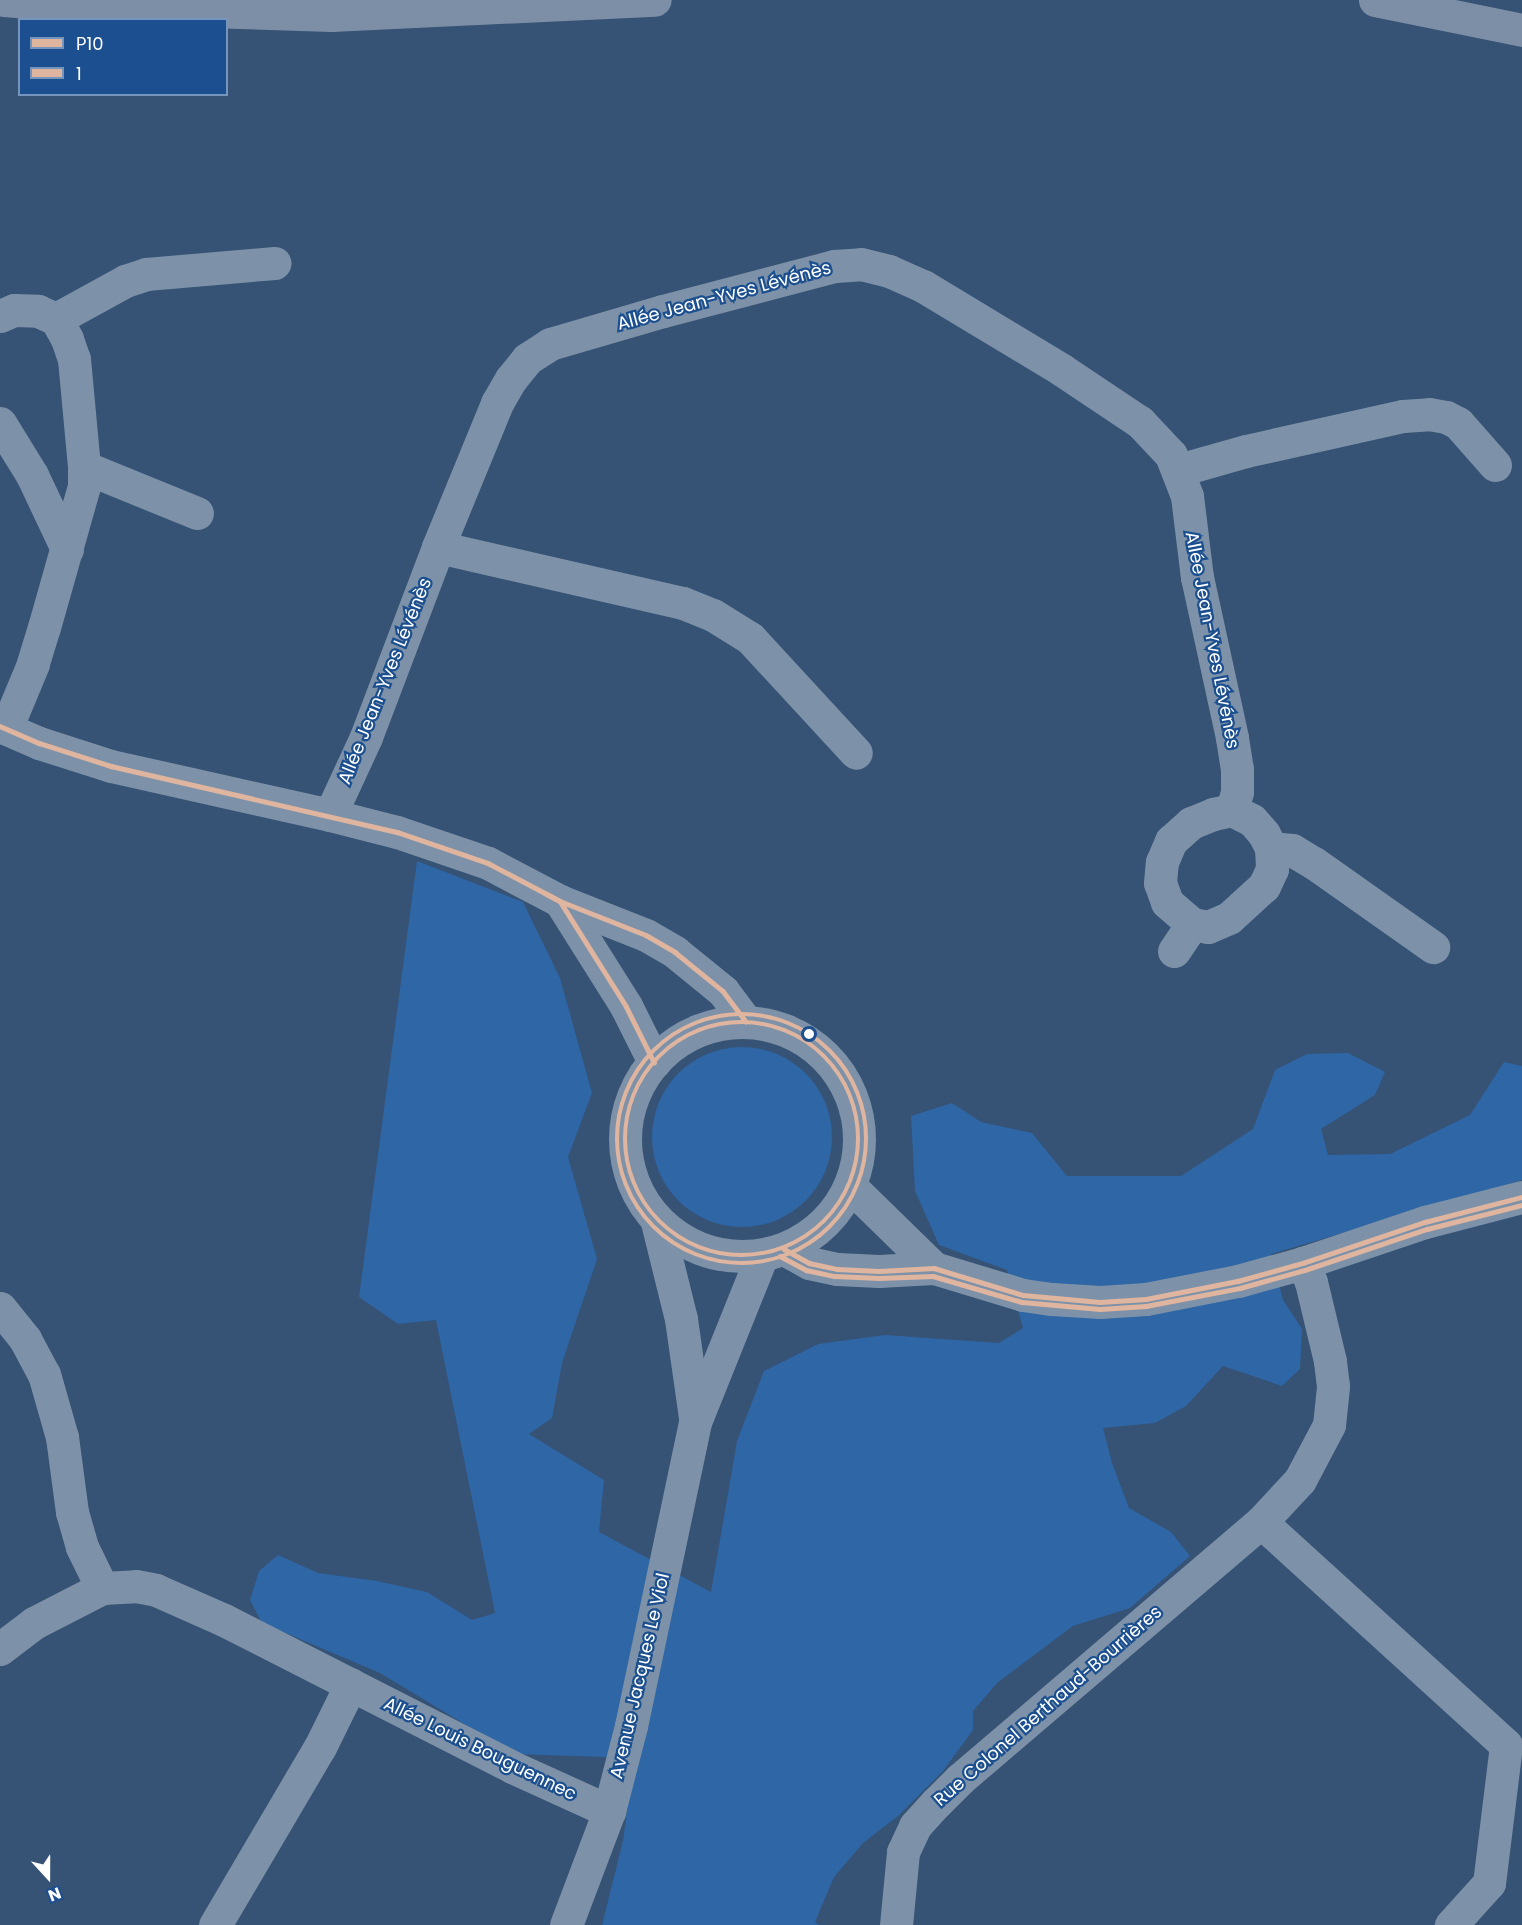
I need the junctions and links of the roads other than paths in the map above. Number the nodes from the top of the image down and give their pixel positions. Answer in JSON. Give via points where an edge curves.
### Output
{"nodes":[{"id":1,"x":4,"y":0,"type":"edge"},
{"id":2,"x":646,"y":0,"type":"edge"},
{"id":3,"x":1375,"y":0,"type":"edge"},
{"id":4,"x":1522,"y":30,"type":"edge"},
{"id":5,"x":275,"y":263,"type":"dead end"},
{"id":6,"x":0,"y":316,"type":"edge"},
{"id":7,"x":56,"y":320,"type":"junction"},
{"id":8,"x":0,"y":423,"type":"edge"},
{"id":9,"x":1496,"y":465,"type":"dead end"},
{"id":10,"x":84,"y":467,"type":"junction"},
{"id":11,"x":1179,"y":470,"type":"junction"},
{"id":12,"x":197,"y":513,"type":"dead end"},
{"id":13,"x":438,"y":547,"type":"junction"},
{"id":14,"x":67,"y":549,"type":"junction"},
{"id":15,"x":3,"y":727,"type":"edge"},
{"id":16,"x":856,"y":753,"type":"dead end"},
{"id":17,"x":1232,"y":810,"type":"junction"},
{"id":18,"x":330,"y":814,"type":"junction"},
{"id":19,"x":1271,"y":848,"type":"junction"},
{"id":20,"x":560,"y":901,"type":"junction"},
{"id":21,"x":1192,"y":924,"type":"junction"},
{"id":22,"x":1433,"y":947,"type":"dead end"},
{"id":23,"x":1173,"y":951,"type":"dead end"},
{"id":24,"x":746,"y":1021,"type":"junction"},
{"id":25,"x":654,"y":1062,"type":"junction"},
{"id":26,"x":850,"y":1186,"type":"junction"},
{"id":27,"x":1522,"y":1197,"type":"edge"},
{"id":28,"x":657,"y":1222,"type":"junction"},
{"id":29,"x":773,"y":1252,"type":"junction"},
{"id":30,"x":1303,"y":1263,"type":"junction"},
{"id":31,"x":934,"y":1268,"type":"junction"},
{"id":32,"x":0,"y":1308,"type":"edge"},
{"id":33,"x":695,"y":1422,"type":"junction"},
{"id":34,"x":1262,"y":1522,"type":"junction"},
{"id":35,"x":102,"y":1588,"type":"junction"},
{"id":36,"x":0,"y":1649,"type":"edge"},
{"id":37,"x":351,"y":1684,"type":"junction"},
{"id":38,"x":1514,"y":1736,"type":"edge"},
{"id":39,"x":609,"y":1811,"type":"junction"},
{"id":40,"x":215,"y":1925,"type":"edge"},
{"id":41,"x":566,"y":1925,"type":"edge"},
{"id":42,"x":896,"y":1925,"type":"edge"},
{"id":43,"x":1451,"y":1925,"type":"edge"}],
"edges":[{"from":1,"to":2,"type":"main road","via":[[89,7],[331,15]]},
{"from":3,"to":4,"type":"main road"},
{"from":5,"to":7,"type":"street","via":[[146,274]]},
{"from":6,"to":7,"type":"street","via":[[14,310],[38,311]]},
{"from":7,"to":10,"type":"street","via":[[74,359]]},
{"from":8,"to":14,"type":"street","via":[[32,475]]},
{"from":9,"to":11,"type":"street","via":[[1458,423],[1429,414],[1403,416],[1257,448]]},
{"from":10,"to":12,"type":"street"},
{"from":10,"to":14,"type":"street","via":[[84,486]]},
{"from":11,"to":13,"type":"street","name":"Allée Jean-Yves Lévénès","via":[[1162,442],[1140,422],[923,286],[861,264],[835,266],[588,332],[550,344],[527,359],[497,404]]},
{"from":11,"to":17,"type":"street","name":"Allée Jean-Yves Lévénès","via":[[1237,769]]},
{"from":13,"to":16,"type":"street","via":[[683,603],[713,615],[750,638]]},
{"from":13,"to":18,"type":"street","name":"Allée Jean-Yves Lévénès","via":[[366,737]]},
{"from":14,"to":15,"type":"street","via":[[33,664]]},
{"from":15,"to":18,"type":"street","via":[[111,766]]},
{"from":17,"to":19,"type":"street","via":[[1252,820]]},
{"from":17,"to":21,"type":"street","via":[[1191,823],[1171,841],[1162,861],[1160,883],[1167,902]]},
{"from":18,"to":20,"type":"street","via":[[488,863]]},
{"from":19,"to":21,"type":"street","via":[[1272,869],[1264,886],[1229,918],[1208,927]]},
{"from":19,"to":22,"type":"street","via":[[1292,849]]},
{"from":20,"to":24,"type":"street","via":[[646,935],[675,951],[723,991]]},
{"from":20,"to":25,"type":"street","via":[[626,1006]]},
{"from":21,"to":23,"type":"street"},
{"from":24,"to":25,"type":"street","via":[[718,1024],[692,1033]]},
{"from":24,"to":26,"type":"street","via":[[790,1032],[812,1045],[831,1062],[846,1084],[856,1108],[860,1134]]},
{"from":25,"to":28,"type":"street","via":[[634,1091],[625,1118],[624,1146],[628,1174]]},
{"from":26,"to":29,"type":"street","via":[[835,1212],[812,1234]]},
{"from":26,"to":31,"type":"street"},
{"from":27,"to":30,"type":"street","via":[[1425,1222]]},
{"from":28,"to":29,"type":"street","via":[[688,1245],[723,1256]]},
{"from":28,"to":33,"type":"street","name":"Avenue Jacques Le Viol","via":[[681,1319]]},
{"from":29,"to":31,"type":"street","via":[[837,1269]]},
{"from":29,"to":33,"type":"street","name":"Avenue Jacques Le Viol"},
{"from":30,"to":31,"type":"street","via":[[1189,1292],[1100,1302],[1023,1295]]},
{"from":30,"to":34,"type":"street","name":"Rue Colonel Berthaud-Bourrières","via":[[1330,1361],[1332,1407],[1329,1425],[1300,1480]]},
{"from":32,"to":35,"type":"street","via":[[25,1339],[44,1374],[62,1437],[72,1512],[82,1547]]},
{"from":33,"to":39,"type":"street","name":"Avenue Jacques Le Viol","via":[[651,1638]]},
{"from":34,"to":38,"type":"street"},
{"from":34,"to":42,"type":"street","name":"Rue Colonel Berthaud-Bourrières","via":[[960,1779],[915,1826],[903,1852]]},
{"from":35,"to":36,"type":"street","name":"Allée Louis Bouguennec","via":[[34,1623]]},
{"from":35,"to":37,"type":"street","name":"Allée Louis Bouguennec","via":[[136,1586],[156,1590]]},
{"from":37,"to":39,"type":"street","name":"Allée Louis Bouguennec","via":[[512,1767]]},
{"from":37,"to":40,"type":"street","via":[[320,1747]]},
{"from":38,"to":43,"type":"street","via":[[1489,1883]]},
{"from":39,"to":41,"type":"street","name":"Avenue Jacques Le Viol"}]}
